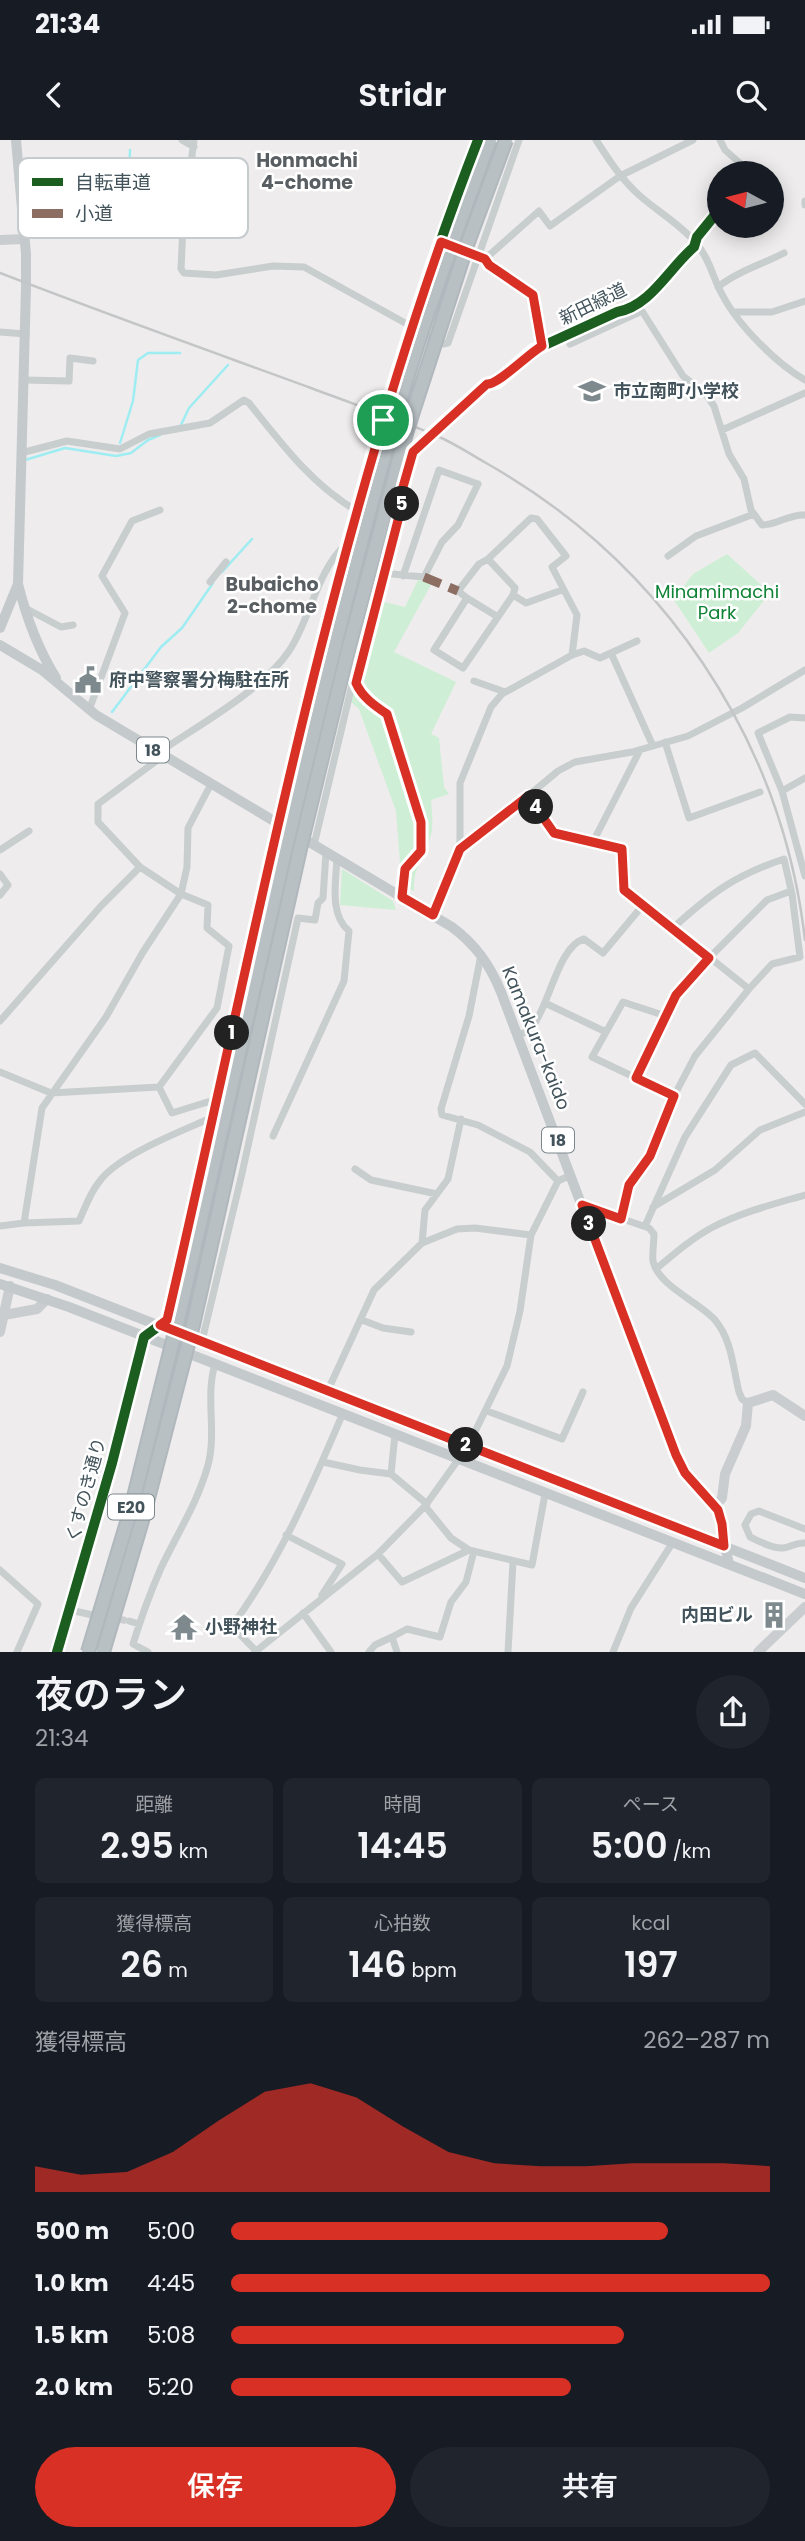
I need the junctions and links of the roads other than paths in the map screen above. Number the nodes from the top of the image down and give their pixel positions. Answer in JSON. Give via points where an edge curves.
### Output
{"nodes":[{"id":1,"x":16,"y":140,"type":"edge"},
{"id":2,"x":182,"y":140,"type":"edge"},
{"id":3,"x":478,"y":140,"type":"edge"},
{"id":4,"x":490,"y":140,"type":"edge"},
{"id":5,"x":506,"y":140,"type":"edge"},
{"id":6,"x":519,"y":140,"type":"edge"},
{"id":7,"x":596,"y":140,"type":"edge"},
{"id":8,"x":693,"y":140,"type":"edge"},
{"id":9,"x":720,"y":140,"type":"edge"},
{"id":10,"x":194,"y":143,"type":"edge"},
{"id":11,"x":737,"y":161,"type":"edge"},
{"id":12,"x":620,"y":176,"type":"junction"},
{"id":13,"x":18,"y":180,"type":"edge"},
{"id":14,"x":182,"y":238,"type":"edge"},
{"id":15,"x":24,"y":239,"type":"joint"},
{"id":16,"x":0,"y":240,"type":"edge"},
{"id":17,"x":441,"y":242,"type":"junction"},
{"id":18,"x":784,"y":253,"type":"dead end"},
{"id":19,"x":481,"y":258,"type":"junction"},
{"id":20,"x":719,"y":287,"type":"junction"},
{"id":21,"x":805,"y":302,"type":"edge"},
{"id":22,"x":734,"y":312,"type":"junction"},
{"id":23,"x":411,"y":327,"type":"junction"},
{"id":24,"x":0,"y":332,"type":"edge"},
{"id":25,"x":26,"y":334,"type":"junction"},
{"id":26,"x":570,"y":344,"type":"dead end"},
{"id":27,"x":542,"y":346,"type":"dead end"},
{"id":28,"x":93,"y":361,"type":"dead end"},
{"id":29,"x":24,"y":380,"type":"junction"},
{"id":30,"x":805,"y":380,"type":"edge"},
{"id":31,"x":805,"y":393,"type":"edge"},
{"id":32,"x":722,"y":430,"type":"junction"},
{"id":33,"x":21,"y":453,"type":"junction"},
{"id":34,"x":160,"y":510,"type":"dead end"},
{"id":35,"x":357,"y":511,"type":"junction"},
{"id":36,"x":754,"y":514,"type":"junction"},
{"id":37,"x":805,"y":515,"type":"edge"},
{"id":38,"x":349,"y":541,"type":"junction"},
{"id":39,"x":668,"y":556,"type":"dead end"},
{"id":40,"x":488,"y":559,"type":"junction"},
{"id":41,"x":226,"y":562,"type":"dead end"},
{"id":42,"x":342,"y":567,"type":"junction"},
{"id":43,"x":402,"y":576,"type":"junction"},
{"id":44,"x":210,"y":582,"type":"dead end"},
{"id":45,"x":18,"y":583,"type":"junction"},
{"id":46,"x":562,"y":590,"type":"junction"},
{"id":47,"x":513,"y":595,"type":"junction"},
{"id":48,"x":467,"y":597,"type":"junction"},
{"id":49,"x":24,"y":608,"type":"junction"},
{"id":50,"x":498,"y":617,"type":"junction"},
{"id":51,"x":73,"y":625,"type":"dead end"},
{"id":52,"x":0,"y":628,"type":"edge"},
{"id":53,"x":637,"y":641,"type":"dead end"},
{"id":54,"x":0,"y":645,"type":"edge"},
{"id":55,"x":611,"y":653,"type":"junction"},
{"id":56,"x":572,"y":655,"type":"junction"},
{"id":57,"x":805,"y":670,"type":"edge"},
{"id":58,"x":474,"y":681,"type":"dead end"},
{"id":59,"x":356,"y":683,"type":"dead end"},
{"id":60,"x":60,"y":684,"type":"junction"},
{"id":61,"x":505,"y":692,"type":"junction"},
{"id":62,"x":89,"y":710,"type":"junction"},
{"id":63,"x":805,"y":718,"type":"edge"},
{"id":64,"x":665,"y":742,"type":"junction"},
{"id":65,"x":653,"y":746,"type":"junction"},
{"id":66,"x":640,"y":750,"type":"junction"},
{"id":67,"x":160,"y":755,"type":"junction"},
{"id":68,"x":805,"y":778,"type":"edge"},
{"id":69,"x":211,"y":784,"type":"junction"},
{"id":70,"x":782,"y":791,"type":"junction"},
{"id":71,"x":760,"y":792,"type":"dead end"},
{"id":72,"x":528,"y":796,"type":"junction"},
{"id":73,"x":279,"y":824,"type":"junction"},
{"id":74,"x":29,"y":831,"type":"dead end"},
{"id":75,"x":593,"y":842,"type":"junction"},
{"id":76,"x":314,"y":845,"type":"junction"},
{"id":77,"x":460,"y":849,"type":"junction"},
{"id":78,"x":0,"y":850,"type":"edge"},
{"id":79,"x":326,"y":852,"type":"junction"},
{"id":80,"x":337,"y":859,"type":"junction"},
{"id":81,"x":140,"y":867,"type":"junction"},
{"id":82,"x":0,"y":874,"type":"edge"},
{"id":83,"x":805,"y":875,"type":"edge"},
{"id":84,"x":791,"y":891,"type":"junction"},
{"id":85,"x":181,"y":894,"type":"junction"},
{"id":86,"x":0,"y":895,"type":"edge"},
{"id":87,"x":643,"y":905,"type":"junction"},
{"id":88,"x":433,"y":915,"type":"junction"},
{"id":89,"x":673,"y":928,"type":"junction"},
{"id":90,"x":481,"y":954,"type":"junction"},
{"id":91,"x":709,"y":958,"type":"junction"},
{"id":92,"x":749,"y":989,"type":"junction"},
{"id":93,"x":545,"y":1003,"type":"junction"},
{"id":94,"x":666,"y":1016,"type":"junction"},
{"id":95,"x":0,"y":1021,"type":"edge"},
{"id":96,"x":606,"y":1032,"type":"junction"},
{"id":97,"x":518,"y":1035,"type":"junction"},
{"id":98,"x":0,"y":1072,"type":"edge"},
{"id":99,"x":636,"y":1078,"type":"junction"},
{"id":100,"x":159,"y":1087,"type":"junction"},
{"id":101,"x":51,"y":1093,"type":"junction"},
{"id":102,"x":674,"y":1096,"type":"junction"},
{"id":103,"x":217,"y":1099,"type":"junction"},
{"id":104,"x":805,"y":1104,"type":"edge"},
{"id":105,"x":805,"y":1111,"type":"edge"},
{"id":106,"x":213,"y":1117,"type":"junction"},
{"id":107,"x":461,"y":1119,"type":"junction"},
{"id":108,"x":273,"y":1136,"type":"dead end"},
{"id":109,"x":355,"y":1169,"type":"dead end"},
{"id":110,"x":571,"y":1175,"type":"junction"},
{"id":111,"x":558,"y":1181,"type":"junction"},
{"id":112,"x":437,"y":1195,"type":"junction"},
{"id":113,"x":805,"y":1195,"type":"edge"},
{"id":114,"x":582,"y":1205,"type":"junction"},
{"id":115,"x":653,"y":1207,"type":"junction"},
{"id":116,"x":621,"y":1219,"type":"junction"},
{"id":117,"x":24,"y":1223,"type":"junction"},
{"id":118,"x":0,"y":1226,"type":"edge"},
{"id":119,"x":645,"y":1226,"type":"junction"},
{"id":120,"x":531,"y":1235,"type":"junction"},
{"id":121,"x":422,"y":1243,"type":"junction"},
{"id":122,"x":0,"y":1268,"type":"edge"},
{"id":123,"x":656,"y":1269,"type":"junction"},
{"id":124,"x":5,"y":1285,"type":"edge"},
{"id":125,"x":47,"y":1299,"type":"junction"},
{"id":126,"x":2,"y":1315,"type":"edge"},
{"id":127,"x":362,"y":1320,"type":"junction"},
{"id":128,"x":160,"y":1325,"type":"junction"},
{"id":129,"x":0,"y":1332,"type":"edge"},
{"id":130,"x":411,"y":1332,"type":"dead end"},
{"id":131,"x":144,"y":1336,"type":"junction"},
{"id":132,"x":202,"y":1341,"type":"junction"},
{"id":133,"x":215,"y":1364,"type":"junction"},
{"id":134,"x":328,"y":1390,"type":"junction"},
{"id":135,"x":583,"y":1392,"type":"dead end"},
{"id":136,"x":748,"y":1403,"type":"junction"},
{"id":137,"x":487,"y":1411,"type":"junction"},
{"id":138,"x":343,"y":1413,"type":"junction"},
{"id":139,"x":805,"y":1416,"type":"edge"},
{"id":140,"x":395,"y":1434,"type":"junction"},
{"id":141,"x":468,"y":1446,"type":"junction"},
{"id":142,"x":459,"y":1460,"type":"junction"},
{"id":143,"x":323,"y":1462,"type":"junction"},
{"id":144,"x":391,"y":1474,"type":"junction"},
{"id":145,"x":545,"y":1494,"type":"junction"},
{"id":146,"x":426,"y":1505,"type":"junction"},
{"id":147,"x":715,"y":1507,"type":"junction"},
{"id":148,"x":797,"y":1525,"type":"junction"},
{"id":149,"x":805,"y":1529,"type":"edge"},
{"id":150,"x":286,"y":1535,"type":"junction"},
{"id":151,"x":673,"y":1542,"type":"junction"},
{"id":152,"x":805,"y":1543,"type":"edge"},
{"id":153,"x":793,"y":1544,"type":"junction"},
{"id":154,"x":724,"y":1546,"type":"junction"},
{"id":155,"x":471,"y":1550,"type":"junction"},
{"id":156,"x":377,"y":1555,"type":"junction"},
{"id":157,"x":513,"y":1562,"type":"junction"},
{"id":158,"x":729,"y":1564,"type":"junction"},
{"id":159,"x":0,"y":1570,"type":"edge"},
{"id":160,"x":805,"y":1578,"type":"edge"},
{"id":161,"x":805,"y":1594,"type":"edge"},
{"id":162,"x":318,"y":1602,"type":"junction"},
{"id":163,"x":805,"y":1606,"type":"edge"},
{"id":164,"x":70,"y":1611,"type":"junction"},
{"id":165,"x":303,"y":1613,"type":"junction"},
{"id":166,"x":88,"y":1614,"type":"tunnel mouth"},
{"id":167,"x":129,"y":1621,"type":"tunnel mouth"},
{"id":168,"x":139,"y":1624,"type":"junction"},
{"id":169,"x":392,"y":1637,"type":"junction"},
{"id":170,"x":256,"y":1651,"type":"edge"},
{"id":171,"x":327,"y":1651,"type":"edge"},
{"id":172,"x":17,"y":1652,"type":"edge"},
{"id":173,"x":57,"y":1652,"type":"edge"},
{"id":174,"x":88,"y":1652,"type":"edge"},
{"id":175,"x":103,"y":1652,"type":"edge"},
{"id":176,"x":148,"y":1652,"type":"edge"},
{"id":177,"x":369,"y":1652,"type":"edge"},
{"id":178,"x":397,"y":1652,"type":"edge"},
{"id":179,"x":508,"y":1652,"type":"edge"},
{"id":180,"x":613,"y":1652,"type":"edge"},
{"id":181,"x":758,"y":1652,"type":"edge"}],
"edges":[{"from":1,"to":13,"type":"main road","number":"18"},
{"from":2,"to":10,"type":"street"},
{"from":3,"to":17,"type":"street"},
{"from":4,"to":174,"type":"highway","number":"E20","bridge":true,"via":[[398,409],[336,638],[169,1361]]},
{"from":5,"to":175,"type":"highway","number":"E20","bridge":true,"via":[[422,381],[346,654],[183,1366]]},
{"from":6,"to":19,"type":"street"},
{"from":7,"to":12,"type":"street"},
{"from":8,"to":12,"type":"street"},
{"from":9,"to":11,"type":"street"},
{"from":12,"to":19,"type":"street","via":[[550,226],[539,211]]},
{"from":12,"to":20,"type":"street","via":[[695,242]]},
{"from":14,"to":23,"type":"street","via":[[184,273],[216,275],[273,266],[304,267]]},
{"from":15,"to":16,"type":"street"},
{"from":15,"to":25,"type":"main road","number":"18"},
{"from":17,"to":19,"type":"street"},
{"from":17,"to":23,"type":"street"},
{"from":18,"to":20,"type":"street","via":[[733,275]]},
{"from":19,"to":23,"type":"street","via":[[448,343]]},
{"from":19,"to":27,"type":"street","via":[[533,295]]},
{"from":20,"to":22,"type":"street"},
{"from":21,"to":22,"type":"street","via":[[772,312]]},
{"from":22,"to":30,"type":"street","via":[[776,360]]},
{"from":23,"to":35,"type":"street"},
{"from":24,"to":25,"type":"street"},
{"from":25,"to":29,"type":"main road","number":"18"},
{"from":26,"to":32,"type":"street","via":[[642,311],[683,376],[714,406]]},
{"from":28,"to":29,"type":"street","via":[[70,358],[69,381]]},
{"from":29,"to":33,"type":"main road","number":"18"},
{"from":31,"to":32,"type":"street"},
{"from":32,"to":36,"type":"street"},
{"from":33,"to":35,"type":"street","via":[[67,442],[120,449],[149,434],[211,423],[244,400],[310,474]]},
{"from":33,"to":45,"type":"main road","number":"18"},
{"from":34,"to":62,"type":"street","via":[[132,521],[102,576],[125,613]]},
{"from":35,"to":38,"type":"street"},
{"from":36,"to":37,"type":"street","via":[[762,525]]},
{"from":36,"to":39,"type":"street","via":[[695,536]]},
{"from":38,"to":42,"type":"street"},
{"from":38,"to":67,"type":"street","via":[[334,555],[287,655],[248,691]]},
{"from":40,"to":46,"type":"street","via":[[531,518],[537,519],[566,555],[552,567]]},
{"from":40,"to":47,"type":"street","via":[[515,588]]},
{"from":40,"to":48,"type":"street","via":[[458,591]]},
{"from":41,"to":44,"type":"street"},
{"from":42,"to":43,"type":"street"},
{"from":42,"to":73,"type":"street"},
{"from":43,"to":43,"type":"street","via":[[424,577],[478,484],[439,470]]},
{"from":45,"to":49,"type":"main road","number":"18"},
{"from":45,"to":52,"type":"main road","number":"18"},
{"from":46,"to":47,"type":"street","via":[[526,603]]},
{"from":46,"to":56,"type":"street","via":[[577,615]]},
{"from":47,"to":50,"type":"street"},
{"from":48,"to":50,"type":"street"},
{"from":48,"to":50,"type":"street","via":[[434,650],[463,668]]},
{"from":49,"to":51,"type":"street","via":[[61,627]]},
{"from":49,"to":60,"type":"main road","number":"18"},
{"from":53,"to":55,"type":"street"},
{"from":54,"to":60,"type":"main road","name":"Kamakura-kaido","number":"18"},
{"from":55,"to":56,"type":"street","via":[[600,658],[584,651]]},
{"from":55,"to":65,"type":"street"},
{"from":56,"to":61,"type":"street"},
{"from":57,"to":64,"type":"street","via":[[688,736]]},
{"from":58,"to":61,"type":"street"},
{"from":59,"to":76,"type":"street"},
{"from":60,"to":62,"type":"main road","name":"Kamakura-kaido","number":"18"},
{"from":61,"to":77,"type":"street","via":[[491,707],[460,783]]},
{"from":62,"to":67,"type":"main road","name":"Kamakura-kaido","number":"18"},
{"from":63,"to":70,"type":"street","via":[[790,717],[758,733]]},
{"from":64,"to":65,"type":"street"},
{"from":64,"to":71,"type":"street","via":[[689,818]]},
{"from":65,"to":66,"type":"street"},
{"from":66,"to":72,"type":"street","via":[[575,762]]},
{"from":66,"to":75,"type":"street"},
{"from":67,"to":69,"type":"main road","name":"Kamakura-kaido","number":"18"},
{"from":67,"to":81,"type":"street","via":[[98,804],[98,822]]},
{"from":68,"to":70,"type":"street"},
{"from":69,"to":73,"type":"main road","name":"Kamakura-kaido","number":"18"},
{"from":69,"to":85,"type":"street","via":[[188,828]]},
{"from":70,"to":83,"type":"street"},
{"from":72,"to":75,"type":"street","via":[[554,833]]},
{"from":72,"to":77,"type":"street"},
{"from":73,"to":76,"type":"main road","name":"Kamakura-kaido","number":"18"},
{"from":73,"to":103,"type":"street"},
{"from":74,"to":78,"type":"street"},
{"from":75,"to":87,"type":"street","via":[[622,849],[624,890]]},
{"from":76,"to":79,"type":"main road","name":"Kamakura-kaido","number":"18"},
{"from":77,"to":88,"type":"street"},
{"from":79,"to":80,"type":"main road","name":"Kamakura-kaido","number":"18"},
{"from":79,"to":132,"type":"street","via":[[323,898],[315,920],[298,918]]},
{"from":80,"to":88,"type":"main road","name":"Kamakura-kaido","number":"18"},
{"from":80,"to":108,"type":"street","via":[[338,917],[349,931],[344,981]]},
{"from":81,"to":85,"type":"street"},
{"from":81,"to":95,"type":"street"},
{"from":82,"to":86,"type":"street","via":[[8,885]]},
{"from":84,"to":89,"type":"street","via":[[784,859],[741,875]]},
{"from":84,"to":91,"type":"street","via":[[766,900]]},
{"from":84,"to":92,"type":"street","via":[[800,957],[772,964]]},
{"from":85,"to":100,"type":"street","via":[[208,905],[207,928],[229,946],[217,1008]]},
{"from":85,"to":101,"type":"street","via":[[106,1017]]},
{"from":87,"to":89,"type":"street"},
{"from":87,"to":93,"type":"street","via":[[603,953],[584,939],[577,941]]},
{"from":88,"to":90,"type":"main road","name":"Kamakura-kaido","number":"18"},
{"from":89,"to":91,"type":"street"},
{"from":90,"to":97,"type":"main road","name":"Kamakura-kaido","number":"18"},
{"from":90,"to":107,"type":"street","via":[[469,1016],[441,1109],[442,1115]]},
{"from":91,"to":92,"type":"street"},
{"from":91,"to":94,"type":"street","via":[[676,995]]},
{"from":92,"to":102,"type":"street","via":[[695,1056]]},
{"from":93,"to":96,"type":"street"},
{"from":93,"to":97,"type":"street","via":[[533,1027]]},
{"from":94,"to":96,"type":"street","via":[[623,1002]]},
{"from":94,"to":99,"type":"street"},
{"from":96,"to":99,"type":"street","via":[[592,1057]]},
{"from":97,"to":110,"type":"main road","name":"Kamakura-kaido","number":"18"},
{"from":98,"to":101,"type":"street"},
{"from":99,"to":102,"type":"street"},
{"from":100,"to":101,"type":"street"},
{"from":100,"to":103,"type":"street","via":[[172,1113]]},
{"from":101,"to":117,"type":"street","via":[[42,1108]]},
{"from":102,"to":116,"type":"street","via":[[650,1156],[629,1185]]},
{"from":103,"to":106,"type":"street"},
{"from":104,"to":115,"type":"street","via":[[755,1053],[731,1065],[685,1137]]},
{"from":105,"to":115,"type":"street","via":[[761,1130],[715,1170]]},
{"from":106,"to":117,"type":"street","via":[[122,1162],[99,1181],[79,1221]]},
{"from":106,"to":128,"type":"street","via":[[167,1320]]},
{"from":107,"to":111,"type":"street","via":[[535,1155]]},
{"from":107,"to":112,"type":"street","via":[[449,1179]]},
{"from":109,"to":112,"type":"street","via":[[371,1181]]},
{"from":110,"to":111,"type":"street"},
{"from":110,"to":114,"type":"main road","name":"Kamakura-kaido","number":"18"},
{"from":111,"to":120,"type":"street"},
{"from":112,"to":121,"type":"street","via":[[425,1210]]},
{"from":113,"to":123,"type":"street","via":[[711,1228]]},
{"from":114,"to":116,"type":"street"},
{"from":114,"to":147,"type":"main road","name":"Kamakura-kaido","number":"18","via":[[676,1455],[685,1473]]},
{"from":115,"to":119,"type":"street"},
{"from":116,"to":119,"type":"street"},
{"from":117,"to":118,"type":"street"},
{"from":119,"to":123,"type":"street","via":[[654,1234]]},
{"from":120,"to":121,"type":"street","via":[[457,1229]]},
{"from":120,"to":137,"type":"street","via":[[507,1366]]},
{"from":121,"to":127,"type":"street","via":[[374,1290]]},
{"from":122,"to":128,"type":"main road"},
{"from":123,"to":136,"type":"street","via":[[715,1319],[726,1337],[739,1392]]},
{"from":124,"to":125,"type":"main road"},
{"from":124,"to":126,"type":"street"},
{"from":125,"to":126,"type":"street","via":[[37,1309]]},
{"from":125,"to":131,"type":"main road"},
{"from":126,"to":129,"type":"street"},
{"from":127,"to":130,"type":"street"},
{"from":127,"to":134,"type":"street"},
{"from":128,"to":131,"type":"street"},
{"from":128,"to":132,"type":"main road"},
{"from":131,"to":133,"type":"main road"},
{"from":131,"to":164,"type":"street","name":"くすのき通り"},
{"from":132,"to":134,"type":"main road"},
{"from":133,"to":138,"type":"main road"},
{"from":133,"to":168,"type":"street","via":[[207,1469]]},
{"from":134,"to":141,"type":"main road"},
{"from":135,"to":137,"type":"street","via":[[562,1439]]},
{"from":136,"to":139,"type":"street","via":[[773,1395]]},
{"from":136,"to":147,"type":"street","via":[[746,1426]]},
{"from":137,"to":141,"type":"street"},
{"from":138,"to":140,"type":"main road"},
{"from":138,"to":143,"type":"street"},
{"from":140,"to":142,"type":"main road"},
{"from":140,"to":144,"type":"street"},
{"from":141,"to":142,"type":"street"},
{"from":141,"to":154,"type":"main road"},
{"from":142,"to":145,"type":"main road"},
{"from":142,"to":146,"type":"street"},
{"from":143,"to":144,"type":"street"},
{"from":143,"to":150,"type":"street"},
{"from":144,"to":146,"type":"street"},
{"from":145,"to":151,"type":"main road"},
{"from":145,"to":157,"type":"street","via":[[532,1565]]},
{"from":146,"to":155,"type":"street","via":[[451,1538]]},
{"from":146,"to":156,"type":"street"},
{"from":147,"to":154,"type":"main road","name":"Kamakura-kaido","number":"18"},
{"from":148,"to":149,"type":"street"},
{"from":148,"to":153,"type":"street","via":[[799,1534]]},
{"from":148,"to":153,"type":"street","via":[[759,1511],[751,1514],[745,1525],[750,1537],[778,1548]]},
{"from":150,"to":162,"type":"street","via":[[342,1563]]},
{"from":150,"to":170,"type":"street","via":[[232,1626]]},
{"from":151,"to":158,"type":"main road"},
{"from":151,"to":180,"type":"street","via":[[631,1608]]},
{"from":152,"to":153,"type":"street"},
{"from":154,"to":158,"type":"main road","number":"18"},
{"from":154,"to":160,"type":"main road"},
{"from":155,"to":156,"type":"street","via":[[402,1582]]},
{"from":155,"to":157,"type":"street"},
{"from":155,"to":169,"type":"street","via":[[466,1583],[451,1602],[440,1637],[407,1629]]},
{"from":156,"to":162,"type":"street"},
{"from":157,"to":179,"type":"street"},
{"from":158,"to":161,"type":"main road"},
{"from":159,"to":172,"type":"street","via":[[38,1604]]},
{"from":162,"to":165,"type":"street"},
{"from":163,"to":181,"type":"street"},
{"from":164,"to":166,"type":"street"},
{"from":164,"to":173,"type":"street","name":"くすのき通り"},
{"from":165,"to":170,"type":"street"},
{"from":165,"to":171,"type":"street"},
{"from":167,"to":168,"type":"street"},
{"from":168,"to":176,"type":"street","via":[[133,1644]]},
{"from":169,"to":177,"type":"street"},
{"from":169,"to":178,"type":"street"}]}
